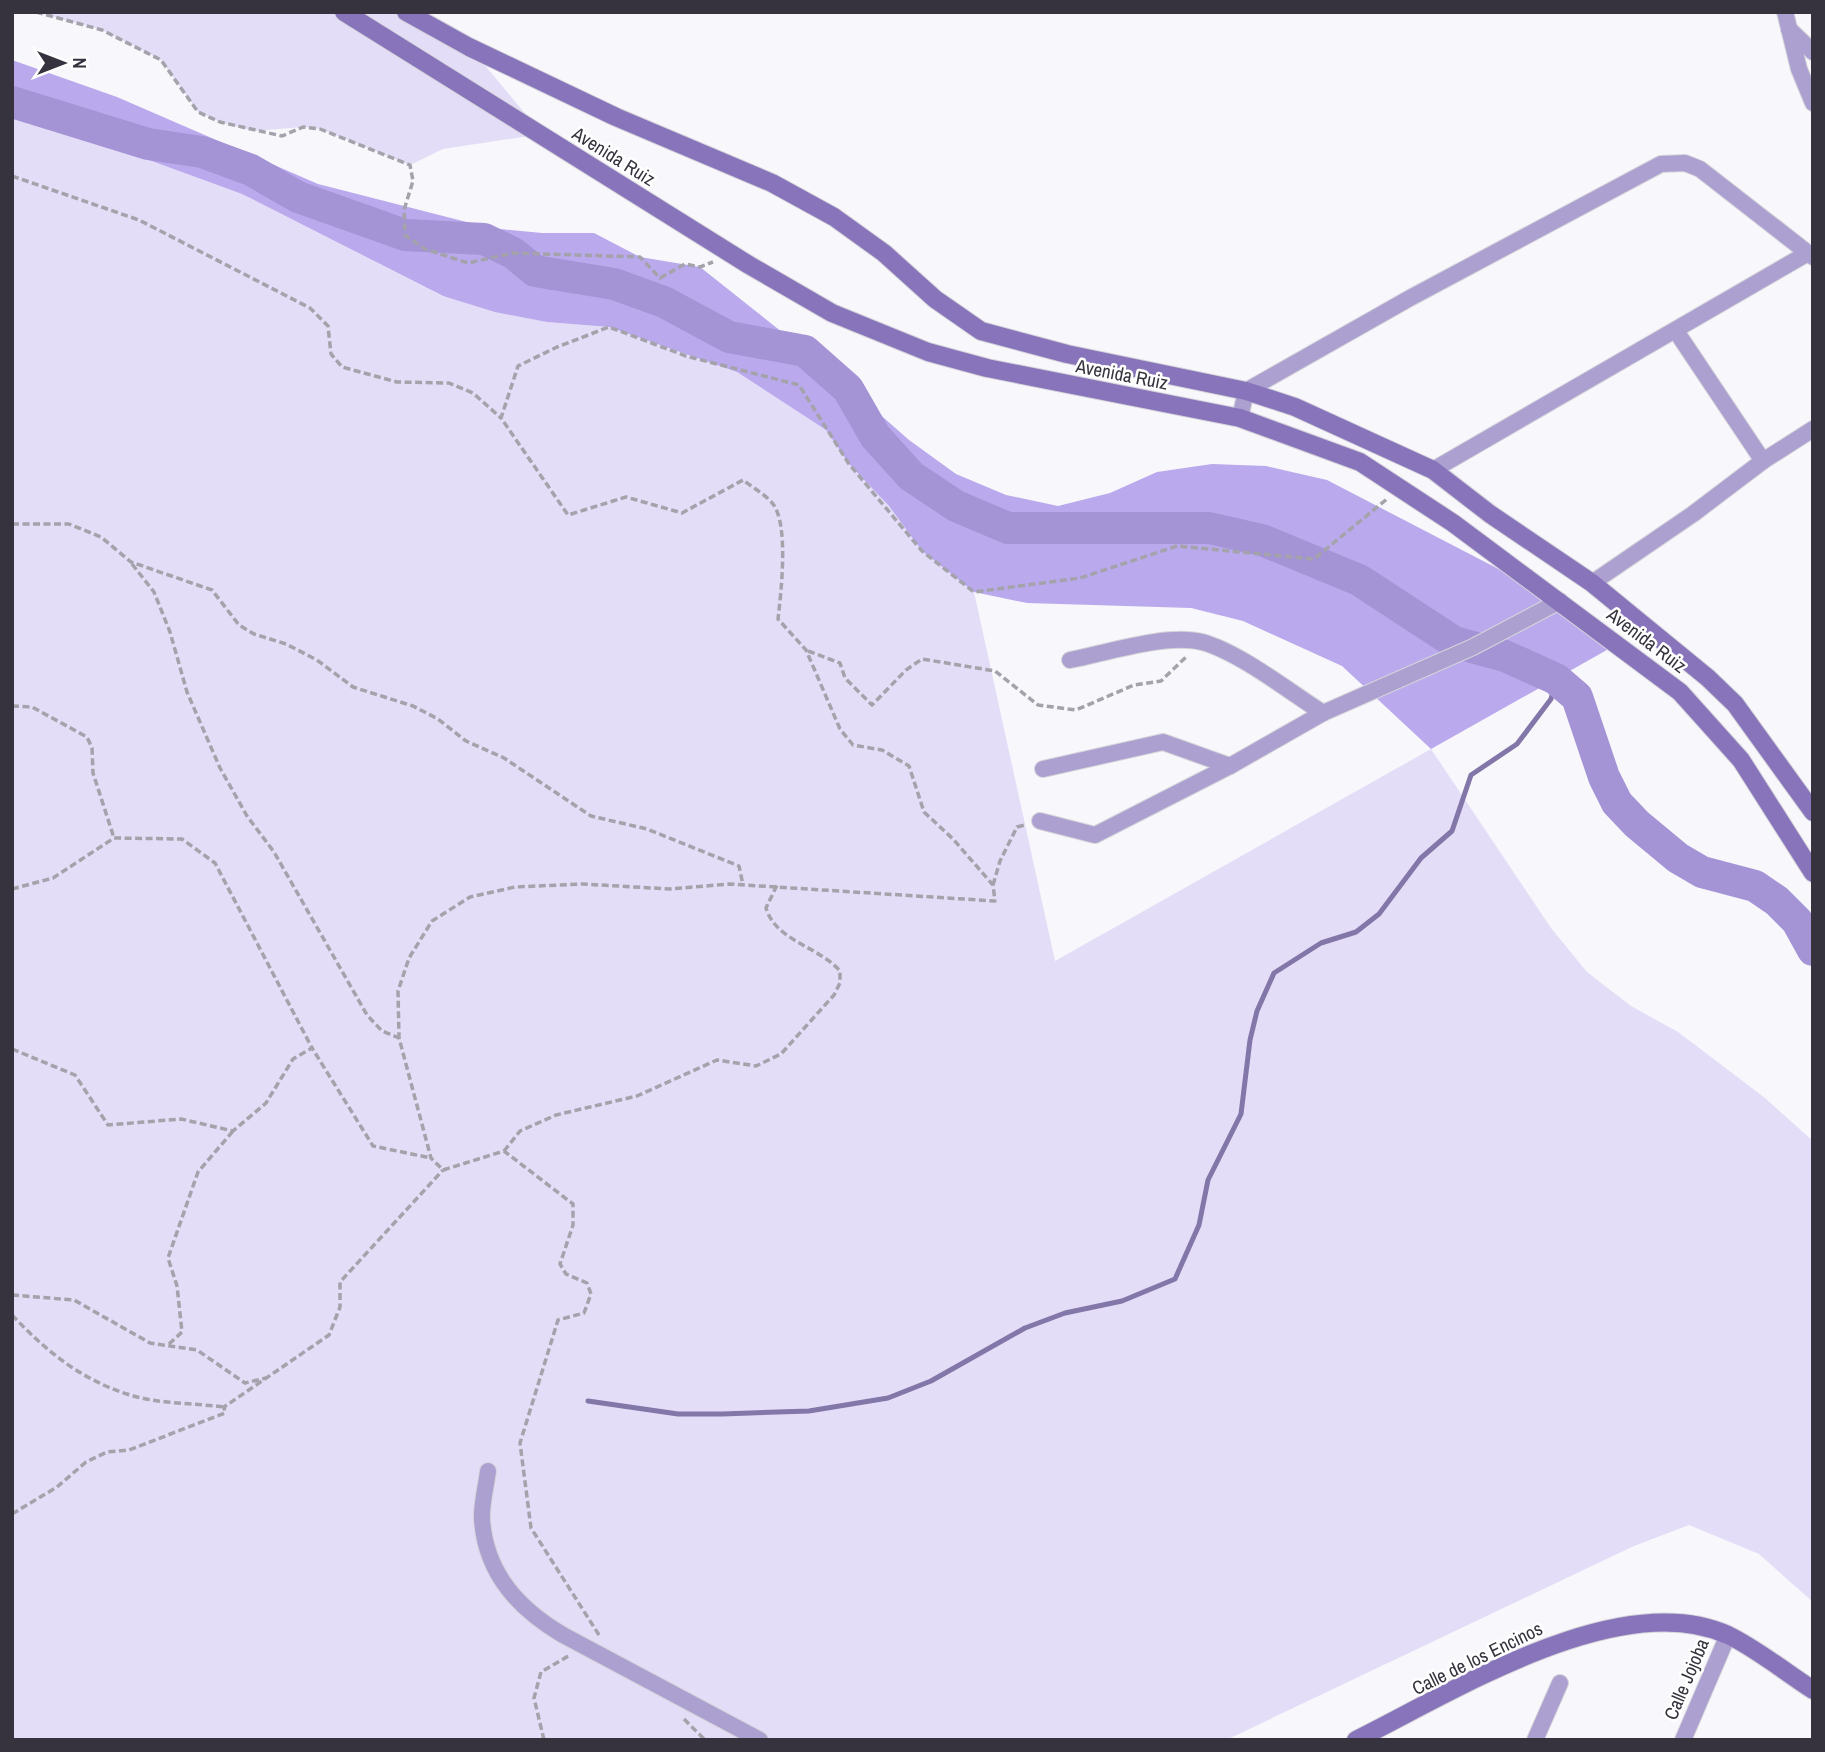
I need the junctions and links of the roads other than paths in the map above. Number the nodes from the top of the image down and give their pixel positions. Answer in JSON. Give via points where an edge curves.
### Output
{"nodes":[{"id":1,"x":344,"y":12,"type":"edge"},
{"id":2,"x":406,"y":12,"type":"edge"},
{"id":3,"x":1786,"y":20,"type":"edge"},
{"id":4,"x":1813,"y":52,"type":"edge"},
{"id":5,"x":1813,"y":103,"type":"edge"},
{"id":6,"x":1810,"y":255,"type":"edge"},
{"id":7,"x":1676,"y":331,"type":"junction"},
{"id":8,"x":1247,"y":391,"type":"junction"},
{"id":9,"x":1240,"y":418,"type":"junction"},
{"id":10,"x":1813,"y":429,"type":"edge"},
{"id":11,"x":1763,"y":461,"type":"junction"},
{"id":12,"x":1433,"y":470,"type":"junction"},
{"id":13,"x":1592,"y":583,"type":"junction"},
{"id":14,"x":1560,"y":601,"type":"junction"},
{"id":15,"x":1070,"y":660,"type":"dead end"},
{"id":16,"x":1324,"y":713,"type":"junction"},
{"id":17,"x":1230,"y":766,"type":"junction"},
{"id":18,"x":1044,"y":769,"type":"dead end"},
{"id":19,"x":1813,"y":812,"type":"edge"},
{"id":20,"x":1040,"y":821,"type":"road end"},
{"id":21,"x":1813,"y":873,"type":"edge"},
{"id":22,"x":488,"y":1471,"type":"dead end"},
{"id":23,"x":1728,"y":1635,"type":"junction"},
{"id":24,"x":1560,"y":1684,"type":"dead end"},
{"id":25,"x":1813,"y":1690,"type":"edge"},
{"id":26,"x":760,"y":1740,"type":"edge"},
{"id":27,"x":1356,"y":1740,"type":"edge"},
{"id":28,"x":1535,"y":1740,"type":"edge"},
{"id":29,"x":1683,"y":1740,"type":"edge"}],
"edges":[{"from":1,"to":9,"type":"street","name":"Avenida Ruiz","via":[[832,313],[928,352],[986,369]]},
{"from":2,"to":8,"type":"street","name":"Avenida Ruiz","via":[[604,112],[803,200],[884,253],[935,299],[981,331],[1067,354]]},
{"from":3,"to":4,"type":"street"},
{"from":3,"to":5,"type":"street"},
{"from":6,"to":7,"type":"street"},
{"from":6,"to":8,"type":"street","via":[[1700,169],[1685,163],[1661,164]]},
{"from":7,"to":11,"type":"street"},
{"from":7,"to":12,"type":"street"},
{"from":8,"to":9,"type":"street"},
{"from":8,"to":12,"type":"street","name":"Avenida Ruiz","via":[[1294,407]]},
{"from":9,"to":14,"type":"street","name":"Avenida Ruiz","via":[[1360,462]]},
{"from":10,"to":11,"type":"street"},
{"from":11,"to":13,"type":"street"},
{"from":12,"to":13,"type":"street","name":"Avenida Ruiz"},
{"from":13,"to":19,"type":"street","name":"Avenida Ruiz","via":[[1735,704]]},
{"from":14,"to":16,"type":"street","via":[[1474,647]]},
{"from":14,"to":21,"type":"street","name":"Avenida Ruiz","via":[[1650,666],[1709,721],[1741,760]]},
{"from":15,"to":16,"type":"street","via":[[1173,641],[1201,642],[1225,651]]},
{"from":16,"to":17,"type":"street"},
{"from":17,"to":18,"type":"street","via":[[1163,742]]},
{"from":17,"to":20,"type":"street","via":[[1095,835]]},
{"from":22,"to":26,"type":"street","via":[[482,1520],[495,1567],[513,1598],[535,1618]]},
{"from":23,"to":25,"type":"street","name":"Calle de los Encinos"},
{"from":23,"to":27,"type":"street","name":"Calle de los Encinos","via":[[1689,1624],[1640,1623],[1555,1642]]},
{"from":23,"to":29,"type":"street","name":"Calle Jojoba"},
{"from":24,"to":28,"type":"street"}]}
